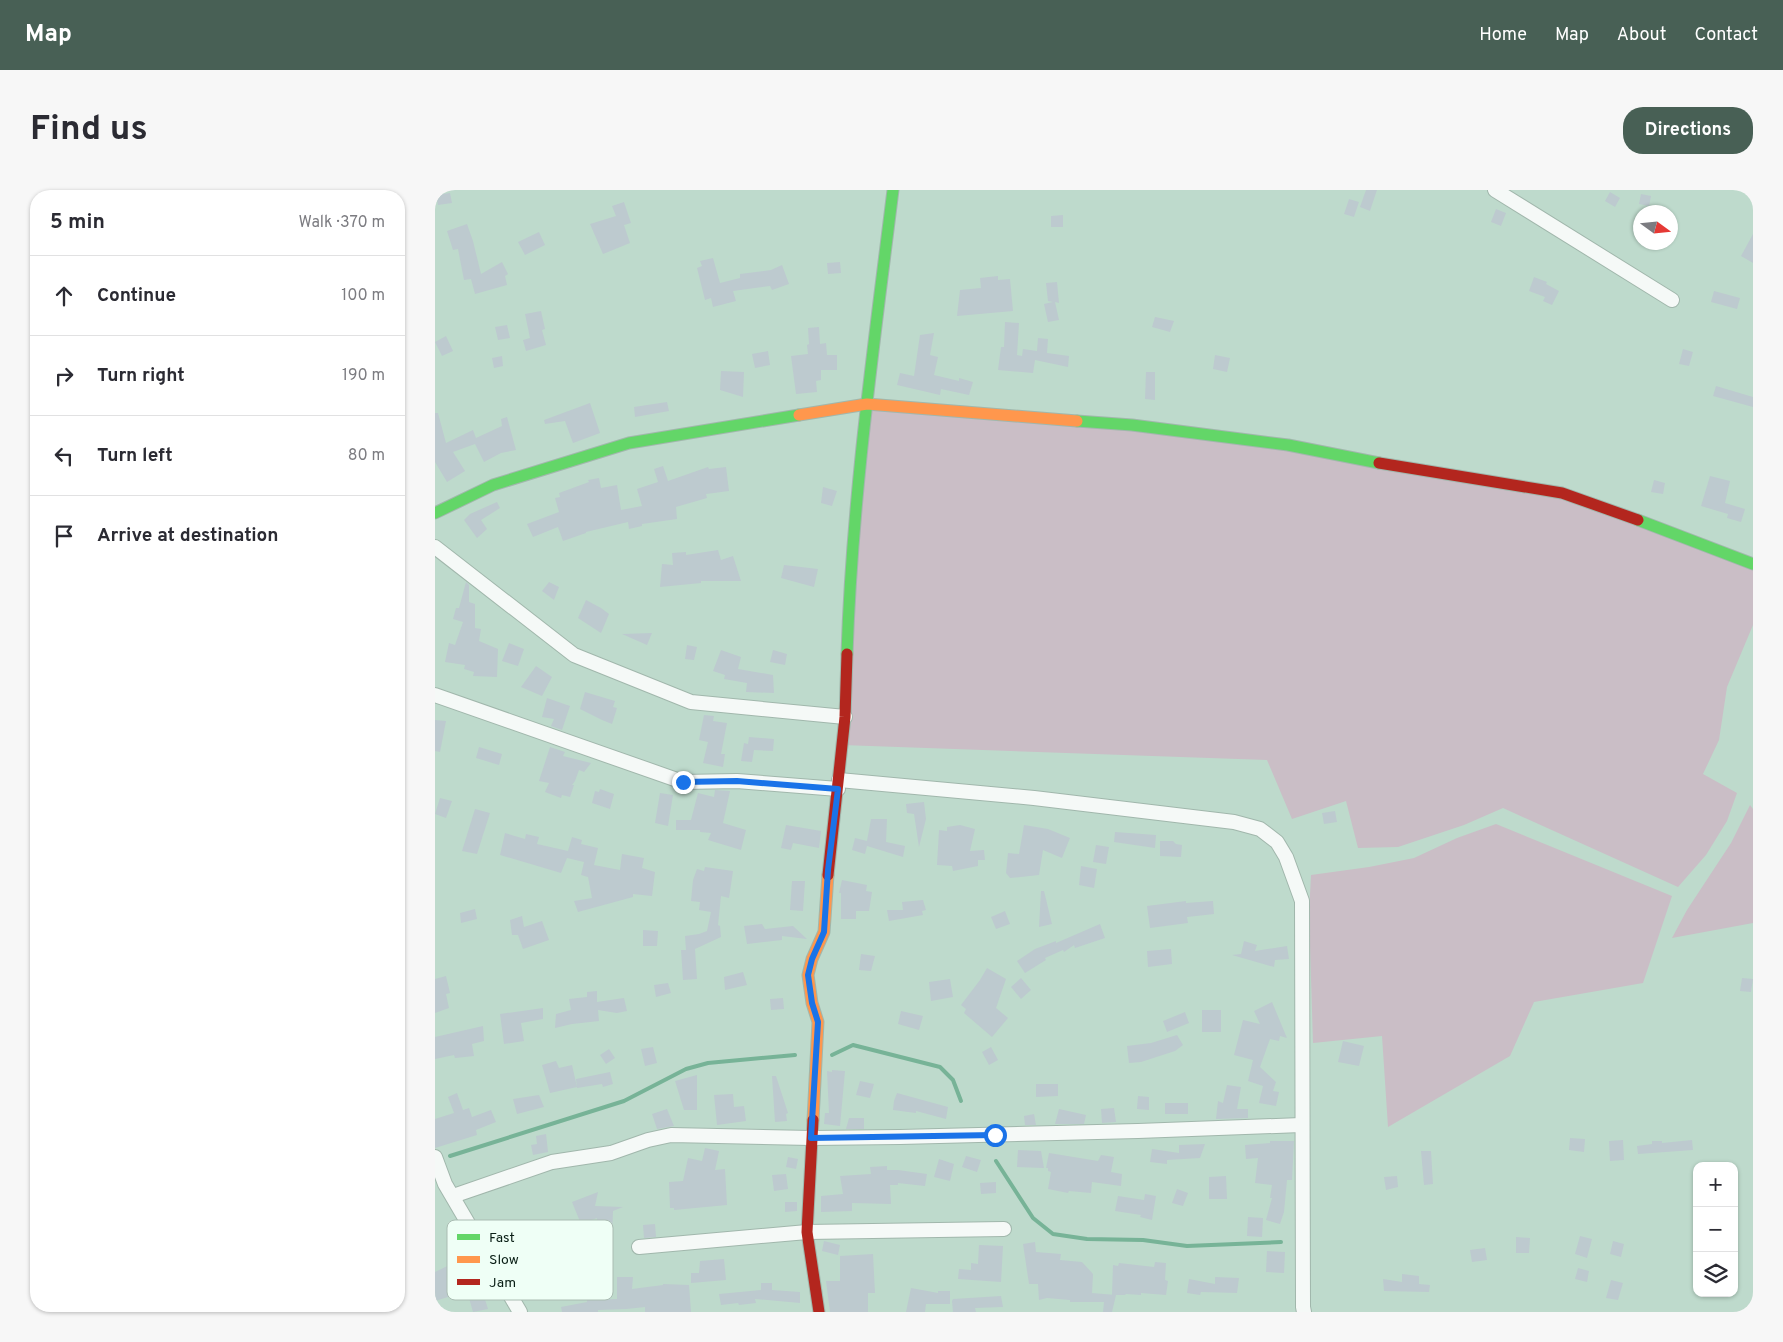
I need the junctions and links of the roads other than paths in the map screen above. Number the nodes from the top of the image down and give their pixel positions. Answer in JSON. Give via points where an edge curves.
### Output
{"nodes":[{"id":1,"x":893,"y":190,"type":"edge"},
{"id":2,"x":1495,"y":190,"type":"edge"},
{"id":3,"x":1672,"y":300,"type":"dead end"},
{"id":4,"x":867,"y":404,"type":"junction"},
{"id":5,"x":435,"y":513,"type":"edge"},
{"id":6,"x":435,"y":547,"type":"edge"},
{"id":7,"x":1753,"y":564,"type":"edge"},
{"id":8,"x":435,"y":695,"type":"edge"},
{"id":9,"x":845,"y":717,"type":"junction"},
{"id":10,"x":839,"y":785,"type":"junction"},
{"id":11,"x":1301,"y":1125,"type":"junction"},
{"id":12,"x":811,"y":1138,"type":"junction"},
{"id":13,"x":435,"y":1157,"type":"edge"},
{"id":14,"x":453,"y":1196,"type":"junction"},
{"id":15,"x":467,"y":1220,"type":"edge"},
{"id":16,"x":1004,"y":1229,"type":"dead end"},
{"id":17,"x":807,"y":1232,"type":"junction"},
{"id":18,"x":639,"y":1247,"type":"dead end"},
{"id":19,"x":513,"y":1300,"type":"edge"},
{"id":20,"x":520,"y":1312,"type":"edge"},
{"id":21,"x":819,"y":1312,"type":"edge"},
{"id":22,"x":1304,"y":1312,"type":"edge"}],
"edges":[{"from":1,"to":4,"type":"street"},
{"from":2,"to":3,"type":"street"},
{"from":4,"to":5,"type":"street","via":[[629,443],[493,485]]},
{"from":4,"to":7,"type":"street","via":[[1132,425],[1288,445],[1562,493]]},
{"from":4,"to":9,"type":"street","via":[[848,622]]},
{"from":6,"to":9,"type":"street","via":[[574,655],[691,702]]},
{"from":8,"to":10,"type":"street","via":[[683,782]]},
{"from":9,"to":10,"type":"street"},
{"from":10,"to":11,"type":"street","via":[[1044,799],[1234,822],[1261,829],[1277,842],[1286,857],[1302,901]]},
{"from":10,"to":12,"type":"street","via":[[824,932],[808,975],[818,1022]]},
{"from":11,"to":12,"type":"street"},
{"from":11,"to":22,"type":"street"},
{"from":12,"to":14,"type":"street","via":[[671,1135],[611,1153],[552,1162]]},
{"from":12,"to":17,"type":"street"},
{"from":13,"to":14,"type":"street"},
{"from":14,"to":15,"type":"street"},
{"from":16,"to":17,"type":"street"},
{"from":17,"to":18,"type":"street"},
{"from":17,"to":21,"type":"street"},
{"from":19,"to":20,"type":"street"}]}
